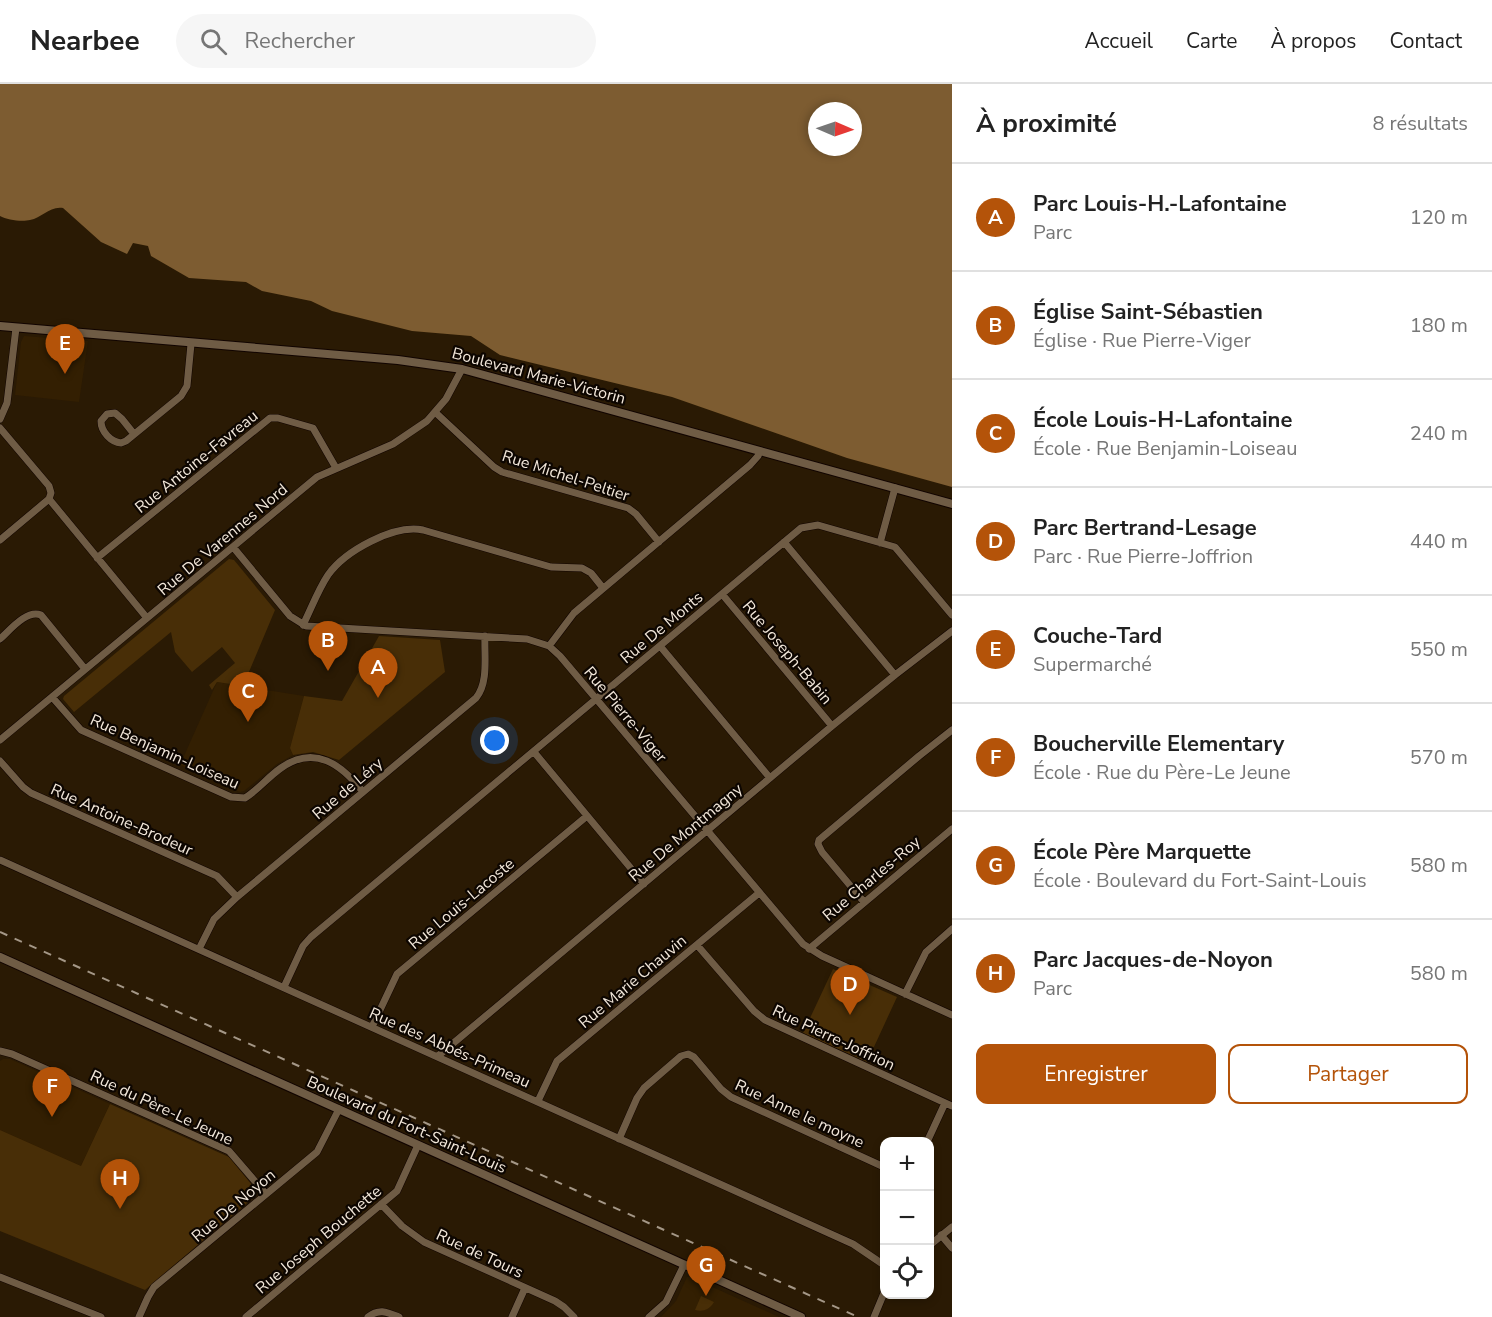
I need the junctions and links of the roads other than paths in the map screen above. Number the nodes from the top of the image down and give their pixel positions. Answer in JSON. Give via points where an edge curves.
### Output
{"nodes":[{"id":1,"x":0,"y":326,"type":"edge"},
{"id":2,"x":16,"y":328,"type":"junction"},
{"id":3,"x":191,"y":344,"type":"junction"},
{"id":4,"x":462,"y":369,"type":"junction"},
{"id":5,"x":2,"y":410,"type":"edge"},
{"id":6,"x":436,"y":413,"type":"junction"},
{"id":7,"x":0,"y":419,"type":"edge"},
{"id":8,"x":0,"y":428,"type":"edge"},
{"id":9,"x":134,"y":434,"type":"junction"},
{"id":10,"x":760,"y":451,"type":"junction"},
{"id":11,"x":336,"y":468,"type":"junction"},
{"id":12,"x":895,"y":488,"type":"junction"},
{"id":13,"x":49,"y":499,"type":"junction"},
{"id":14,"x":952,"y":504,"type":"edge"},
{"id":15,"x":0,"y":540,"type":"edge"},
{"id":16,"x":659,"y":542,"type":"junction"},
{"id":17,"x":784,"y":542,"type":"junction"},
{"id":18,"x":880,"y":543,"type":"junction"},
{"id":19,"x":233,"y":548,"type":"junction"},
{"id":20,"x":98,"y":558,"type":"junction"},
{"id":21,"x":603,"y":588,"type":"junction"},
{"id":22,"x":722,"y":594,"type":"junction"},
{"id":23,"x":952,"y":615,"type":"edge"},
{"id":24,"x":147,"y":618,"type":"junction"},
{"id":25,"x":303,"y":625,"type":"junction"},
{"id":26,"x":952,"y":632,"type":"edge"},
{"id":27,"x":484,"y":636,"type":"junction"},
{"id":28,"x":0,"y":639,"type":"edge"},
{"id":29,"x":549,"y":646,"type":"junction"},
{"id":30,"x":660,"y":646,"type":"junction"},
{"id":31,"x":85,"y":669,"type":"junction"},
{"id":32,"x":895,"y":675,"type":"junction"},
{"id":33,"x":52,"y":697,"type":"junction"},
{"id":34,"x":596,"y":699,"type":"junction"},
{"id":35,"x":832,"y":726,"type":"junction"},
{"id":36,"x":952,"y":730,"type":"edge"},
{"id":37,"x":0,"y":740,"type":"edge"},
{"id":38,"x":534,"y":752,"type":"junction"},
{"id":39,"x":0,"y":761,"type":"edge"},
{"id":40,"x":770,"y":778,"type":"junction"},
{"id":41,"x":363,"y":792,"type":"junction"},
{"id":42,"x":586,"y":816,"type":"junction"},
{"id":43,"x":952,"y":829,"type":"edge"},
{"id":44,"x":707,"y":831,"type":"junction"},
{"id":45,"x":0,"y":860,"type":"edge"},
{"id":46,"x":644,"y":884,"type":"junction"},
{"id":47,"x":759,"y":893,"type":"junction"},
{"id":48,"x":237,"y":897,"type":"junction"},
{"id":49,"x":864,"y":902,"type":"junction"},
{"id":50,"x":952,"y":929,"type":"edge"},
{"id":51,"x":697,"y":945,"type":"junction"},
{"id":52,"x":199,"y":949,"type":"junction"},
{"id":53,"x":809,"y":949,"type":"junction"},
{"id":54,"x":0,"y":957,"type":"edge"},
{"id":55,"x":284,"y":987,"type":"junction"},
{"id":56,"x":905,"y":994,"type":"junction"},
{"id":57,"x":952,"y":1015,"type":"edge"},
{"id":58,"x":372,"y":1027,"type":"junction"},
{"id":59,"x":0,"y":1050,"type":"edge"},
{"id":60,"x":438,"y":1056,"type":"junction"},
{"id":61,"x":538,"y":1101,"type":"junction"},
{"id":62,"x":949,"y":1104,"type":"edge"},
{"id":63,"x":339,"y":1109,"type":"junction"},
{"id":64,"x":930,"y":1137,"type":"edge"},
{"id":65,"x":619,"y":1138,"type":"junction"},
{"id":66,"x":418,"y":1145,"type":"junction"},
{"id":67,"x":880,"y":1165,"type":"edge"},
{"id":68,"x":266,"y":1194,"type":"junction"},
{"id":69,"x":381,"y":1204,"type":"junction"},
{"id":70,"x":952,"y":1227,"type":"edge"},
{"id":71,"x":941,"y":1235,"type":"junction"},
{"id":72,"x":934,"y":1241,"type":"edge"},
{"id":73,"x":952,"y":1248,"type":"edge"},
{"id":74,"x":880,"y":1262,"type":"edge"},
{"id":75,"x":684,"y":1265,"type":"junction"},
{"id":76,"x":0,"y":1277,"type":"edge"},
{"id":77,"x":525,"y":1288,"type":"junction"},
{"id":78,"x":882,"y":1299,"type":"edge"},
{"id":79,"x":101,"y":1317,"type":"edge"},
{"id":80,"x":140,"y":1317,"type":"edge"},
{"id":81,"x":246,"y":1317,"type":"edge"},
{"id":82,"x":368,"y":1317,"type":"edge"},
{"id":83,"x":399,"y":1317,"type":"edge"},
{"id":84,"x":512,"y":1317,"type":"edge"},
{"id":85,"x":574,"y":1317,"type":"edge"},
{"id":86,"x":649,"y":1317,"type":"edge"},
{"id":87,"x":801,"y":1317,"type":"edge"},
{"id":88,"x":874,"y":1317,"type":"edge"}],
"edges":[{"from":1,"to":2,"type":"street","name":"Boulevard Marie-Victorin"},
{"from":2,"to":3,"type":"street","name":"Boulevard Marie-Victorin"},
{"from":2,"to":5,"type":"street","via":[[7,403]]},
{"from":3,"to":4,"type":"street","name":"Boulevard Marie-Victorin","via":[[398,360]]},
{"from":3,"to":9,"type":"street","via":[[185,391]]},
{"from":4,"to":6,"type":"street","name":"Rue De Varennes Nord"},
{"from":4,"to":10,"type":"street","name":"Boulevard Marie-Victorin"},
{"from":5,"to":7,"type":"street"},
{"from":6,"to":11,"type":"street","name":"Rue De Varennes Nord","via":[[400,440]]},
{"from":6,"to":16,"type":"street","name":"Rue Michel-Peltier","via":[[498,469],[628,508]]},
{"from":8,"to":13,"type":"street","via":[[49,486]]},
{"from":9,"to":9,"type":"street","via":[[121,443],[113,441],[102,429],[101,421],[107,414],[115,413]]},
{"from":10,"to":12,"type":"street","name":"Boulevard Marie-Victorin"},
{"from":10,"to":16,"type":"street","via":[[750,465]]},
{"from":11,"to":19,"type":"street","name":"Rue De Varennes Nord","via":[[317,477]]},
{"from":11,"to":20,"type":"street","name":"Rue Antoine-Favreau","via":[[313,428],[270,418]]},
{"from":12,"to":14,"type":"street","name":"Boulevard Marie-Victorin"},
{"from":12,"to":18,"type":"street"},
{"from":13,"to":15,"type":"street"},
{"from":13,"to":20,"type":"street"},
{"from":16,"to":21,"type":"street"},
{"from":17,"to":18,"type":"street","name":"Rue De Monts","via":[[801,528],[813,525]]},
{"from":17,"to":22,"type":"street","name":"Rue De Monts"},
{"from":17,"to":32,"type":"street"},
{"from":18,"to":23,"type":"street","name":"Rue De Monts","via":[[898,550]]},
{"from":19,"to":24,"type":"street","name":"Rue De Varennes Nord"},
{"from":19,"to":25,"type":"street","via":[[290,616]]},
{"from":20,"to":24,"type":"street"},
{"from":21,"to":25,"type":"street","via":[[582,568],[551,567],[423,530],[406,529],[361,547],[338,564],[323,584]]},
{"from":21,"to":29,"type":"street","via":[[570,617]]},
{"from":22,"to":30,"type":"street","name":"Rue De Monts"},
{"from":22,"to":35,"type":"street","name":"Rue Joseph-Babin"},
{"from":24,"to":31,"type":"street","name":"Rue De Varennes Nord"},
{"from":25,"to":27,"type":"street"},
{"from":26,"to":32,"type":"street","name":"Rue De Montmagny"},
{"from":27,"to":29,"type":"street","via":[[527,639]]},
{"from":27,"to":41,"type":"street","name":"Rue de Léry","via":[[484,681],[479,694]]},
{"from":28,"to":31,"type":"street","via":[[29,614],[37,613]]},
{"from":29,"to":34,"type":"street","name":"Rue Pierre-Viger"},
{"from":30,"to":34,"type":"street","name":"Rue De Monts"},
{"from":30,"to":40,"type":"street"},
{"from":31,"to":33,"type":"street","name":"Rue De Varennes Nord"},
{"from":32,"to":35,"type":"street","name":"Rue De Montmagny"},
{"from":33,"to":37,"type":"street","name":"Rue De Varennes Nord"},
{"from":33,"to":41,"type":"street","name":"Rue Benjamin-Loiseau","via":[[81,730],[231,797],[244,798],[287,764],[310,758],[337,764]]},
{"from":34,"to":38,"type":"street","name":"Rue De Monts"},
{"from":34,"to":44,"type":"street","name":"Rue Pierre-Viger"},
{"from":35,"to":40,"type":"street","name":"Rue De Montmagny"},
{"from":36,"to":49,"type":"street","via":[[819,840],[822,852]]},
{"from":38,"to":42,"type":"street"},
{"from":38,"to":55,"type":"street","name":"Rue De Monts","via":[[311,937]]},
{"from":39,"to":48,"type":"street","name":"Rue Antoine-Brodeur","via":[[27,791],[217,876]]},
{"from":40,"to":44,"type":"street","name":"Rue De Montmagny"},
{"from":41,"to":48,"type":"street","name":"Rue de Léry"},
{"from":42,"to":46,"type":"street"},
{"from":42,"to":58,"type":"street","name":"Rue Louis-Lacoste","via":[[397,974]]},
{"from":43,"to":49,"type":"street","name":"Rue Charles-Roy"},
{"from":44,"to":46,"type":"street","name":"Rue De Montmagny"},
{"from":44,"to":47,"type":"street","name":"Rue Pierre-Viger"},
{"from":45,"to":52,"type":"street","name":"Rue des Abbés-Primeau"},
{"from":46,"to":60,"type":"street","name":"Rue De Montmagny"},
{"from":47,"to":51,"type":"street","name":"Rue Marie Chauvin"},
{"from":47,"to":53,"type":"street","name":"Rue Pierre-Viger"},
{"from":48,"to":52,"type":"street","name":"Rue de Léry","via":[[214,919]]},
{"from":49,"to":53,"type":"street","name":"Rue Charles-Roy"},
{"from":50,"to":56,"type":"street","via":[[926,952]]},
{"from":51,"to":61,"type":"street","name":"Rue Marie Chauvin","via":[[557,1061]]},
{"from":51,"to":62,"type":"street","name":"Rue Pierre-Joffrion","via":[[765,1020]]},
{"from":52,"to":55,"type":"street","name":"Rue des Abbés-Primeau"},
{"from":53,"to":56,"type":"street","name":"Rue Pierre-Viger"},
{"from":54,"to":63,"type":"street","name":"Boulevard du Fort-Saint-Louis"},
{"from":55,"to":58,"type":"street","name":"Rue des Abbés-Primeau"},
{"from":56,"to":57,"type":"street","name":"Rue Pierre-Viger"},
{"from":58,"to":60,"type":"street","name":"Rue des Abbés-Primeau"},
{"from":59,"to":68,"type":"street","name":"Rue du Père-Le Jeune","via":[[229,1151]]},
{"from":60,"to":61,"type":"street","name":"Rue des Abbés-Primeau"},
{"from":61,"to":65,"type":"street","name":"Rue des Abbés-Primeau"},
{"from":62,"to":64,"type":"street"},
{"from":63,"to":66,"type":"street","name":"Boulevard du Fort-Saint-Louis"},
{"from":63,"to":68,"type":"street","name":"Rue De Noyon","via":[[317,1152]]},
{"from":65,"to":67,"type":"street","name":"Rue Anne le moyne","via":[[644,1088],[688,1054],[731,1097]]},
{"from":65,"to":74,"type":"street","name":"Rue des Abbés-Primeau","via":[[853,1244]]},
{"from":66,"to":69,"type":"street","name":"Rue Joseph Bouchette","via":[[400,1186]]},
{"from":66,"to":75,"type":"street","name":"Boulevard du Fort-Saint-Louis"},
{"from":68,"to":80,"type":"street","name":"Rue De Noyon","via":[[154,1287]]},
{"from":69,"to":77,"type":"street","name":"Rue de Tours","via":[[424,1242]]},
{"from":69,"to":81,"type":"street","name":"Rue Joseph Bouchette"},
{"from":70,"to":71,"type":"street"},
{"from":71,"to":72,"type":"street"},
{"from":71,"to":73,"type":"street"},
{"from":75,"to":86,"type":"street","via":[[666,1302]]},
{"from":75,"to":87,"type":"street","name":"Boulevard du Fort-Saint-Louis"},
{"from":76,"to":79,"type":"street"},
{"from":77,"to":84,"type":"street"},
{"from":77,"to":85,"type":"street","name":"Rue de Tours","via":[[559,1304]]},
{"from":78,"to":88,"type":"street"},
{"from":82,"to":83,"type":"street","via":[[383,1311]]}]}
